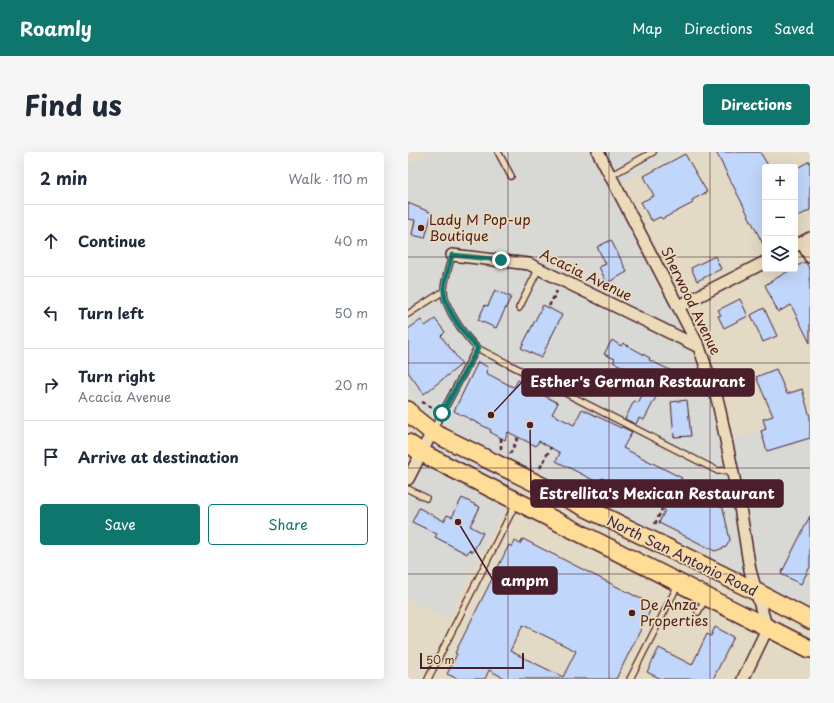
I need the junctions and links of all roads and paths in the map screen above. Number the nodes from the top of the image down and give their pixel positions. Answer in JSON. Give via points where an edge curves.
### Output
{"nodes":[{"id":1,"x":498,"y":152,"type":"edge"},
{"id":2,"x":598,"y":152,"type":"edge"},
{"id":3,"x":653,"y":152,"type":"edge"},
{"id":4,"x":511,"y":176,"type":"dead end"},
{"id":5,"x":610,"y":176,"type":"junction"},
{"id":6,"x":802,"y":242,"type":"edge"},
{"id":7,"x":452,"y":255,"type":"joint"},
{"id":8,"x":810,"y":256,"type":"edge"},
{"id":9,"x":762,"y":264,"type":"edge"},
{"id":10,"x":538,"y":268,"type":"junction"},
{"id":11,"x":558,"y":289,"type":"dead end"},
{"id":12,"x":444,"y":291,"type":"junction"},
{"id":13,"x":549,"y":306,"type":"dead end"},
{"id":14,"x":679,"y":306,"type":"junction"},
{"id":15,"x":518,"y":308,"type":"dead end"},
{"id":16,"x":408,"y":314,"type":"edge"},
{"id":17,"x":699,"y":347,"type":"junction"},
{"id":18,"x":478,"y":348,"type":"junction"},
{"id":19,"x":413,"y":404,"type":"edge"},
{"id":20,"x":442,"y":413,"type":"junction"},
{"id":21,"x":432,"y":432,"type":"junction"},
{"id":22,"x":501,"y":438,"type":"dead end"},
{"id":23,"x":518,"y":438,"type":"dead end"},
{"id":24,"x":408,"y":443,"type":"edge"},
{"id":25,"x":550,"y":448,"type":"dead end"},
{"id":26,"x":422,"y":452,"type":"junction"},
{"id":27,"x":733,"y":470,"type":"junction"},
{"id":28,"x":539,"y":471,"type":"dead end"},
{"id":29,"x":604,"y":478,"type":"dead end"},
{"id":30,"x":408,"y":480,"type":"edge"},
{"id":31,"x":408,"y":489,"type":"edge"},
{"id":32,"x":426,"y":498,"type":"dead end"},
{"id":33,"x":593,"y":500,"type":"dead end"},
{"id":34,"x":517,"y":501,"type":"junction"},
{"id":35,"x":662,"y":509,"type":"dead end"},
{"id":36,"x":655,"y":524,"type":"dead end"},
{"id":37,"x":679,"y":583,"type":"junction"},
{"id":38,"x":755,"y":591,"type":"junction"},
{"id":39,"x":706,"y":597,"type":"junction"},
{"id":40,"x":698,"y":612,"type":"dead end"},
{"id":41,"x":810,"y":620,"type":"edge"},
{"id":42,"x":767,"y":629,"type":"junction"},
{"id":43,"x":810,"y":649,"type":"edge"},
{"id":44,"x":428,"y":679,"type":"edge"},
{"id":45,"x":630,"y":679,"type":"edge"},
{"id":46,"x":743,"y":679,"type":"edge"}],
"edges":[{"from":1,"to":4,"type":"lane"},
{"from":2,"to":5,"type":"street","name":"Sherwood Avenue"},
{"from":3,"to":5,"type":"lane"},
{"from":5,"to":14,"type":"street","name":"Sherwood Avenue"},
{"from":6,"to":8,"type":"street"},
{"from":7,"to":10,"type":"street","name":"Acacia Avenue","via":[[520,262]]},
{"from":7,"to":12,"type":"lane"},
{"from":9,"to":14,"type":"street"},
{"from":10,"to":15,"type":"lane"},
{"from":10,"to":17,"type":"street","name":"Acacia Avenue"},
{"from":11,"to":13,"type":"path"},
{"from":12,"to":16,"type":"lane"},
{"from":12,"to":18,"type":"lane","via":[[446,305]]},
{"from":14,"to":17,"type":"street","name":"Sherwood Avenue"},
{"from":17,"to":27,"type":"street","name":"Sherwood Avenue","via":[[718,402]]},
{"from":18,"to":20,"type":"lane"},
{"from":18,"to":27,"type":"lane","via":[[718,471]]},
{"from":19,"to":20,"type":"path"},
{"from":19,"to":21,"type":"main road","name":"North San Antonio Road","via":[[412,416]]},
{"from":20,"to":21,"type":"lane"},
{"from":21,"to":26,"type":"street"},
{"from":21,"to":38,"type":"main road","name":"North San Antonio Road"},
{"from":22,"to":23,"type":"path","via":[[501,448],[509,454]]},
{"from":24,"to":26,"type":"main road","name":"North San Antonio Road"},
{"from":25,"to":28,"type":"path"},
{"from":26,"to":30,"type":"street"},
{"from":26,"to":34,"type":"main road","name":"North San Antonio Road"},
{"from":27,"to":38,"type":"street","name":"Sherwood Avenue"},
{"from":29,"to":33,"type":"path"},
{"from":31,"to":32,"type":"lane"},
{"from":34,"to":37,"type":"main road","name":"North San Antonio Road"},
{"from":34,"to":44,"type":"lane"},
{"from":35,"to":36,"type":"path"},
{"from":37,"to":39,"type":"main road","name":"North San Antonio Road"},
{"from":37,"to":45,"type":"lane"},
{"from":38,"to":41,"type":"main road","name":"North San Antonio Road"},
{"from":38,"to":42,"type":"street","name":"Sherwood Avenue"},
{"from":39,"to":40,"type":"lane"},
{"from":39,"to":42,"type":"main road","name":"North San Antonio Road"},
{"from":42,"to":43,"type":"main road","name":"North San Antonio Road"},
{"from":42,"to":46,"type":"street"}]}
